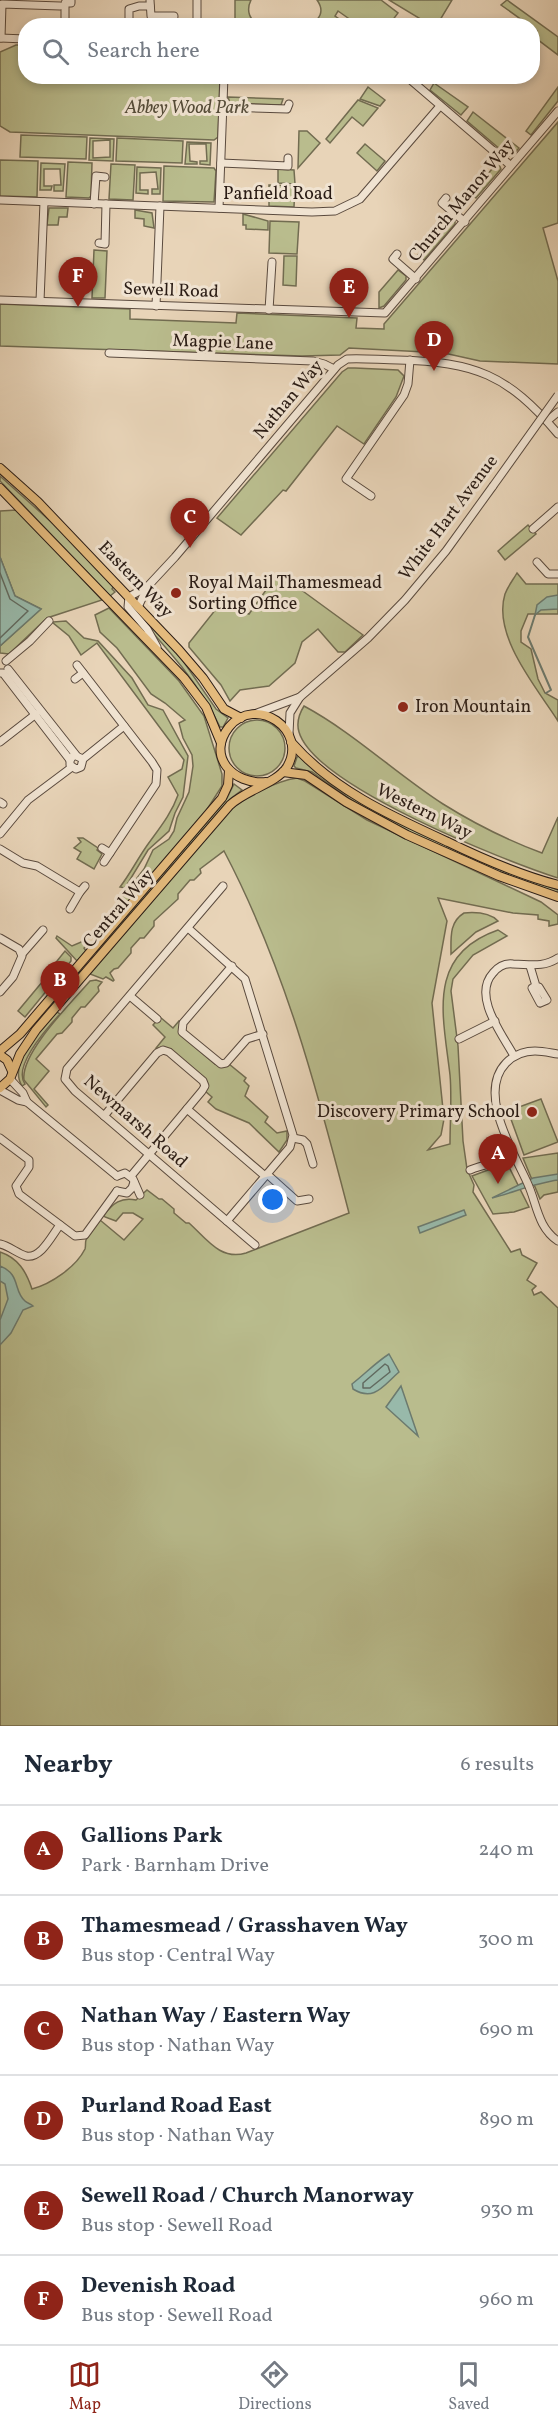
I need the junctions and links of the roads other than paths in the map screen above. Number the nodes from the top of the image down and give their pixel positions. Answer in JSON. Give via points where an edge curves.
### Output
{"nodes":[{"id":1,"x":71,"y":0,"type":"edge"},
{"id":2,"x":197,"y":0,"type":"edge"},
{"id":3,"x":139,"y":3,"type":"edge"},
{"id":4,"x":150,"y":3,"type":"edge"},
{"id":5,"x":60,"y":6,"type":"dead end"},
{"id":6,"x":65,"y":18,"type":"edge"},
{"id":7,"x":129,"y":18,"type":"edge"},
{"id":8,"x":174,"y":18,"type":"edge"},
{"id":9,"x":197,"y":18,"type":"edge"},
{"id":10,"x":1,"y":38,"type":"edge"},
{"id":11,"x":18,"y":39,"type":"edge"},
{"id":12,"x":224,"y":84,"type":"edge"},
{"id":13,"x":415,"y":84,"type":"edge"},
{"id":14,"x":290,"y":104,"type":"dead end"},
{"id":15,"x":440,"y":106,"type":"junction"},
{"id":16,"x":223,"y":107,"type":"junction"},
{"id":17,"x":558,"y":111,"type":"edge"},
{"id":18,"x":288,"y":158,"type":"dead end"},
{"id":19,"x":221,"y":163,"type":"junction"},
{"id":20,"x":510,"y":165,"type":"junction"},
{"id":21,"x":105,"y":177,"type":"dead end"},
{"id":22,"x":446,"y":198,"type":"dead end"},
{"id":23,"x":0,"y":200,"type":"edge"},
{"id":24,"x":44,"y":202,"type":"junction"},
{"id":25,"x":94,"y":204,"type":"junction"},
{"id":26,"x":106,"y":204,"type":"junction"},
{"id":27,"x":160,"y":206,"type":"junction"},
{"id":28,"x":219,"y":208,"type":"junction"},
{"id":29,"x":465,"y":222,"type":"junction"},
{"id":30,"x":99,"y":243,"type":"dead end"},
{"id":31,"x":397,"y":254,"type":"dead end"},
{"id":32,"x":272,"y":262,"type":"dead end"},
{"id":33,"x":416,"y":279,"type":"junction"},
{"id":34,"x":0,"y":300,"type":"edge"},
{"id":35,"x":40,"y":301,"type":"junction"},
{"id":36,"x":156,"y":306,"type":"junction"},
{"id":37,"x":269,"y":310,"type":"junction"},
{"id":38,"x":389,"y":310,"type":"joint"},
{"id":39,"x":110,"y":354,"type":"dead end"},
{"id":40,"x":410,"y":360,"type":"junction"},
{"id":41,"x":334,"y":369,"type":"junction"},
{"id":42,"x":558,"y":395,"type":"edge"},
{"id":43,"x":558,"y":412,"type":"edge"},
{"id":44,"x":547,"y":421,"type":"junction"},
{"id":45,"x":558,"y":434,"type":"edge"},
{"id":46,"x":0,"y":468,"type":"edge"},
{"id":47,"x":0,"y":488,"type":"edge"},
{"id":48,"x":371,"y":496,"type":"dead end"},
{"id":49,"x":558,"y":507,"type":"edge"},
{"id":50,"x":533,"y":529,"type":"dead end"},
{"id":51,"x":537,"y":562,"type":"dead end"},
{"id":52,"x":558,"y":574,"type":"edge"},
{"id":53,"x":148,"y":586,"type":"junction"},
{"id":54,"x":129,"y":597,"type":"junction"},
{"id":55,"x":138,"y":607,"type":"junction"},
{"id":56,"x":49,"y":621,"type":"dead end"},
{"id":57,"x":164,"y":658,"type":"junction"},
{"id":58,"x":3,"y":660,"type":"edge"},
{"id":59,"x":77,"y":664,"type":"dead end"},
{"id":60,"x":4,"y":672,"type":"edge"},
{"id":61,"x":83,"y":673,"type":"junction"},
{"id":62,"x":75,"y":679,"type":"dead end"},
{"id":63,"x":300,"y":697,"type":"junction"},
{"id":64,"x":38,"y":712,"type":"junction"},
{"id":65,"x":257,"y":713,"type":"junction"},
{"id":66,"x":241,"y":718,"type":"junction"},
{"id":67,"x":124,"y":726,"type":"junction"},
{"id":68,"x":290,"y":738,"type":"junction"},
{"id":69,"x":0,"y":742,"type":"edge"},
{"id":70,"x":221,"y":743,"type":"junction"},
{"id":71,"x":75,"y":760,"type":"junction"},
{"id":72,"x":229,"y":770,"type":"junction"},
{"id":73,"x":283,"y":772,"type":"junction"},
{"id":74,"x":266,"y":782,"type":"junction"},
{"id":75,"x":0,"y":834,"type":"edge"},
{"id":76,"x":102,"y":848,"type":"dead end"},
{"id":77,"x":0,"y":849,"type":"edge"},
{"id":78,"x":110,"y":853,"type":"junction"},
{"id":79,"x":104,"y":862,"type":"dead end"},
{"id":80,"x":558,"y":885,"type":"edge"},
{"id":81,"x":223,"y":886,"type":"dead end"},
{"id":82,"x":558,"y":897,"type":"edge"},
{"id":83,"x":70,"y":909,"type":"dead end"},
{"id":84,"x":188,"y":928,"type":"junction"},
{"id":85,"x":43,"y":930,"type":"dead end"},
{"id":86,"x":0,"y":938,"type":"edge"},
{"id":87,"x":22,"y":954,"type":"junction"},
{"id":88,"x":558,"y":958,"type":"edge"},
{"id":89,"x":232,"y":966,"type":"junction"},
{"id":90,"x":530,"y":966,"type":"junction"},
{"id":91,"x":536,"y":986,"type":"dead end"},
{"id":92,"x":0,"y":992,"type":"edge"},
{"id":93,"x":130,"y":996,"type":"junction"},
{"id":94,"x":157,"y":1019,"type":"dead end"},
{"id":95,"x":495,"y":1021,"type":"junction"},
{"id":96,"x":263,"y":1034,"type":"junction"},
{"id":97,"x":459,"y":1038,"type":"dead end"},
{"id":98,"x":0,"y":1053,"type":"edge"},
{"id":99,"x":558,"y":1054,"type":"edge"},
{"id":100,"x":514,"y":1056,"type":"junction"},
{"id":101,"x":11,"y":1075,"type":"junction"},
{"id":102,"x":0,"y":1089,"type":"edge"},
{"id":103,"x":27,"y":1102,"type":"junction"},
{"id":104,"x":187,"y":1110,"type":"junction"},
{"id":105,"x":104,"y":1116,"type":"junction"},
{"id":106,"x":0,"y":1138,"type":"edge"},
{"id":107,"x":293,"y":1138,"type":"junction"},
{"id":108,"x":508,"y":1143,"type":"junction"},
{"id":109,"x":148,"y":1154,"type":"junction"},
{"id":110,"x":514,"y":1156,"type":"junction"},
{"id":111,"x":486,"y":1163,"type":"junction"},
{"id":112,"x":313,"y":1164,"type":"dead end"},
{"id":113,"x":470,"y":1170,"type":"dead end"},
{"id":114,"x":266,"y":1175,"type":"junction"},
{"id":115,"x":117,"y":1176,"type":"junction"},
{"id":116,"x":132,"y":1179,"type":"junction"},
{"id":117,"x":121,"y":1192,"type":"junction"},
{"id":118,"x":309,"y":1199,"type":"dead end"},
{"id":119,"x":227,"y":1221,"type":"junction"},
{"id":120,"x":60,"y":1225,"type":"junction"},
{"id":121,"x":558,"y":1241,"type":"edge"},
{"id":122,"x":0,"y":1244,"type":"edge"},
{"id":123,"x":255,"y":1245,"type":"dead end"}],
"edges":[{"from":1,"to":6,"type":"street","via":[[65,3]]},
{"from":2,"to":9,"type":"street"},
{"from":3,"to":4,"type":"street"},
{"from":3,"to":7,"type":"street","via":[[129,9]]},
{"from":4,"to":8,"type":"street","via":[[151,16]]},
{"from":5,"to":10,"type":"street","via":[[2,4]]},
{"from":10,"to":11,"type":"street"},
{"from":12,"to":16,"type":"street"},
{"from":13,"to":15,"type":"street"},
{"from":14,"to":16,"type":"street","via":[[287,109]]},
{"from":15,"to":20,"type":"street"},
{"from":15,"to":28,"type":"street","name":"Panfield Road","via":[[365,194],[348,206],[328,212]]},
{"from":16,"to":19,"type":"street"},
{"from":17,"to":20,"type":"street","name":"Church Manor Way"},
{"from":18,"to":19,"type":"street","via":[[288,166]]},
{"from":19,"to":28,"type":"street"},
{"from":20,"to":29,"type":"street","name":"Church Manor Way"},
{"from":21,"to":25,"type":"street","via":[[96,176]]},
{"from":22,"to":29,"type":"street","via":[[442,203]]},
{"from":23,"to":24,"type":"street","name":"Panfield Road"},
{"from":24,"to":25,"type":"street","name":"Panfield Road"},
{"from":24,"to":35,"type":"street"},
{"from":25,"to":26,"type":"street","name":"Panfield Road"},
{"from":26,"to":27,"type":"street","name":"Panfield Road"},
{"from":26,"to":30,"type":"street","via":[[105,244]]},
{"from":27,"to":28,"type":"street","name":"Panfield Road"},
{"from":27,"to":36,"type":"street"},
{"from":29,"to":33,"type":"street","name":"Church Manor Way"},
{"from":31,"to":33,"type":"street","via":[[393,259]]},
{"from":32,"to":37,"type":"street"},
{"from":33,"to":38,"type":"street","name":"Church Manor Way"},
{"from":34,"to":35,"type":"street","name":"Sewell Road"},
{"from":35,"to":36,"type":"street","name":"Sewell Road"},
{"from":36,"to":37,"type":"street","name":"Sewell Road"},
{"from":37,"to":38,"type":"street","name":"Sewell Road","via":[[378,314]]},
{"from":39,"to":41,"type":"street","name":"Magpie Lane","via":[[313,361]]},
{"from":40,"to":41,"type":"street","name":"Nathan Way","via":[[347,359]]},
{"from":40,"to":44,"type":"street","name":"Nathan Way","via":[[454,364],[493,377],[528,400]]},
{"from":40,"to":48,"type":"street","via":[[404,395],[346,479]]},
{"from":41,"to":53,"type":"street","name":"Nathan Way"},
{"from":42,"to":63,"type":"street","name":"White Hart Avenue","bridge":true,"via":[[446,551],[405,600]]},
{"from":43,"to":44,"type":"street"},
{"from":44,"to":45,"type":"street","name":"Nathan Way"},
{"from":46,"to":54,"type":"main road","name":"Eastern Way"},
{"from":47,"to":57,"type":"main road","name":"Eastern Way"},
{"from":49,"to":50,"type":"street"},
{"from":51,"to":52,"type":"street","via":[[548,574]]},
{"from":53,"to":54,"type":"street","name":"Nathan Way"},
{"from":53,"to":55,"type":"street","name":"Nathan Way"},
{"from":54,"to":55,"type":"main road","name":"Eastern Way"},
{"from":54,"to":57,"type":"street","via":[[130,611],[147,629]]},
{"from":55,"to":66,"type":"main road","name":"Eastern Way","via":[[194,667],[224,709]]},
{"from":56,"to":58,"type":"street"},
{"from":57,"to":70,"type":"main road","name":"Eastern Way","via":[[200,698]]},
{"from":58,"to":60,"type":"street"},
{"from":59,"to":61,"type":"street"},
{"from":60,"to":64,"type":"street"},
{"from":61,"to":62,"type":"street"},
{"from":61,"to":67,"type":"street"},
{"from":63,"to":65,"type":"street","name":"White Hart Avenue"},
{"from":63,"to":68,"type":"street","name":"White Hart Avenue","via":[[290,713]]},
{"from":64,"to":69,"type":"street"},
{"from":64,"to":71,"type":"street"},
{"from":65,"to":66,"type":"main road"},
{"from":65,"to":68,"type":"main road","via":[[279,721]]},
{"from":66,"to":70,"type":"main road","via":[[229,727]]},
{"from":67,"to":71,"type":"street"},
{"from":67,"to":78,"type":"street","via":[[154,764],[157,781]]},
{"from":68,"to":73,"type":"main road","via":[[290,759]]},
{"from":68,"to":80,"type":"main road","name":"Western Way","via":[[308,760],[380,810],[498,865]]},
{"from":70,"to":72,"type":"main road"},
{"from":71,"to":75,"type":"street","via":[[28,800]]},
{"from":72,"to":74,"type":"main road","via":[[242,780]]},
{"from":72,"to":98,"type":"main road","name":"Central Way","via":[[222,798],[21,1034]]},
{"from":73,"to":74,"type":"main road"},
{"from":73,"to":82,"type":"main road","name":"Western Way","via":[[306,775],[407,835]]},
{"from":74,"to":101,"type":"main road","name":"Central Way","via":[[230,805],[36,1030]]},
{"from":76,"to":78,"type":"street"},
{"from":77,"to":83,"type":"street","via":[[82,889]]},
{"from":78,"to":79,"type":"street"},
{"from":81,"to":84,"type":"street","name":"Newmarsh Road"},
{"from":84,"to":89,"type":"street"},
{"from":84,"to":93,"type":"street","name":"Newmarsh Road"},
{"from":85,"to":87,"type":"street"},
{"from":86,"to":87,"type":"street"},
{"from":87,"to":92,"type":"street","via":[[14,974]]},
{"from":88,"to":90,"type":"street"},
{"from":89,"to":96,"type":"street","via":[[247,982]]},
{"from":89,"to":96,"type":"street","via":[[183,1023],[182,1032],[221,1064],[247,1039]]},
{"from":90,"to":91,"type":"street"},
{"from":90,"to":95,"type":"street","via":[[505,964],[487,981],[485,997]]},
{"from":93,"to":94,"type":"street"},
{"from":93,"to":105,"type":"street","name":"Newmarsh Road","via":[[65,1072],[67,1083]]},
{"from":95,"to":97,"type":"street"},
{"from":95,"to":100,"type":"street"},
{"from":96,"to":107,"type":"street"},
{"from":98,"to":101,"type":"main road","name":"Central Way","via":[[7,1060]]},
{"from":99,"to":100,"type":"street","via":[[536,1051]]},
{"from":100,"to":108,"type":"street","via":[[501,1068],[496,1083],[497,1109]]},
{"from":101,"to":102,"type":"main road","name":"Central Way"},
{"from":101,"to":103,"type":"street"},
{"from":102,"to":103,"type":"street"},
{"from":103,"to":115,"type":"street"},
{"from":104,"to":105,"type":"street","via":[[204,1084],[163,1050]]},
{"from":104,"to":109,"type":"street"},
{"from":104,"to":114,"type":"street"},
{"from":105,"to":109,"type":"street","name":"Newmarsh Road"},
{"from":106,"to":120,"type":"street","via":[[29,1160],[16,1191]]},
{"from":107,"to":112,"type":"street","via":[[307,1144]]},
{"from":107,"to":114,"type":"street"},
{"from":108,"to":110,"type":"street"},
{"from":108,"to":111,"type":"street"},
{"from":109,"to":116,"type":"street"},
{"from":109,"to":119,"type":"street","name":"Newmarsh Road"},
{"from":110,"to":111,"type":"street"},
{"from":110,"to":121,"type":"street","via":[[542,1226]]},
{"from":111,"to":113,"type":"street"},
{"from":114,"to":118,"type":"street","via":[[297,1201]]},
{"from":114,"to":119,"type":"street"},
{"from":115,"to":116,"type":"street","via":[[122,1173]]},
{"from":115,"to":117,"type":"street","via":[[114,1182]]},
{"from":116,"to":117,"type":"street","via":[[132,1188]]},
{"from":116,"to":117,"type":"street","via":[[139,1196]]},
{"from":117,"to":120,"type":"street","via":[[86,1235],[75,1236]]},
{"from":119,"to":123,"type":"street","name":"Newmarsh Road"},
{"from":120,"to":122,"type":"street","via":[[34,1255],[24,1255]]}]}
